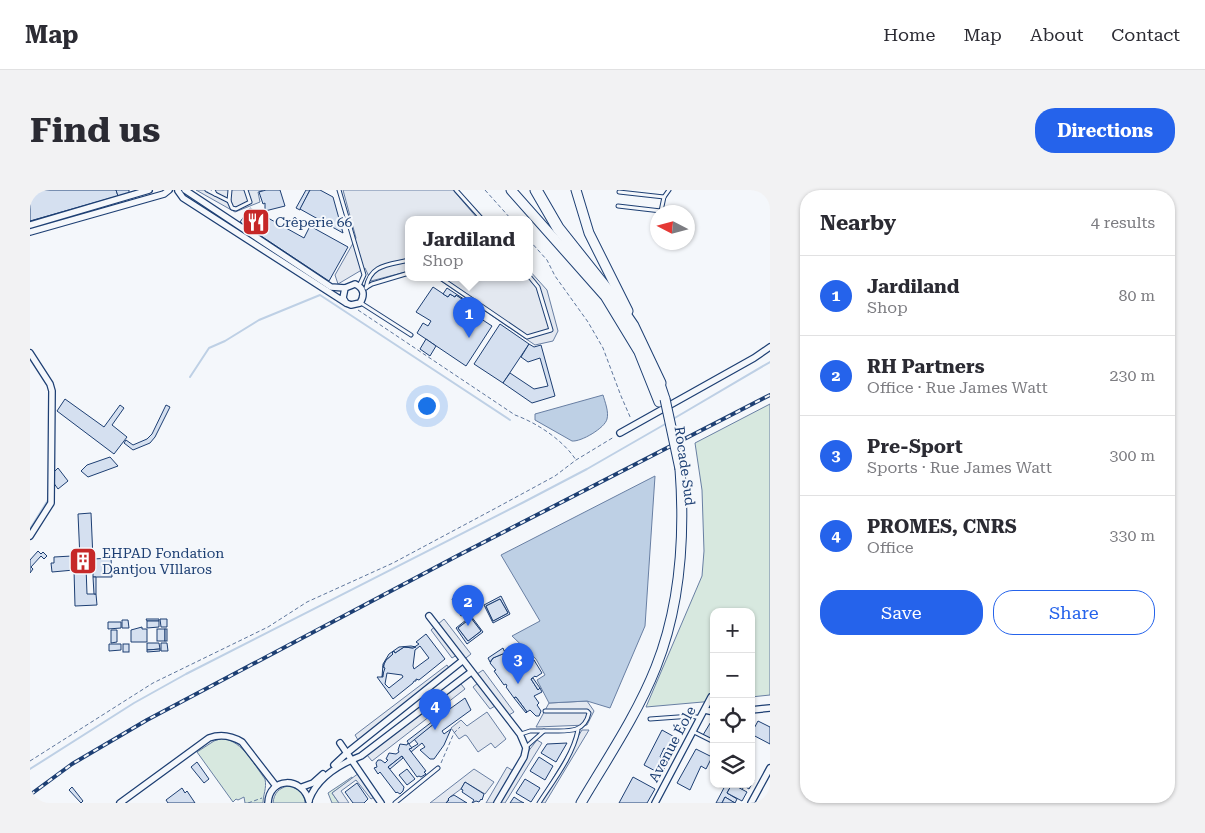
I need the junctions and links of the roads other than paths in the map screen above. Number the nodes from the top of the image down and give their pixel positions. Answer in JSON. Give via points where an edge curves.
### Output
{"nodes":[{"id":1,"x":149,"y":190,"type":"edge"},
{"id":2,"x":170,"y":190,"type":"edge"},
{"id":3,"x":181,"y":190,"type":"edge"},
{"id":4,"x":207,"y":190,"type":"edge"},
{"id":5,"x":230,"y":190,"type":"edge"},
{"id":6,"x":246,"y":190,"type":"edge"},
{"id":7,"x":340,"y":190,"type":"edge"},
{"id":8,"x":456,"y":190,"type":"edge"},
{"id":9,"x":511,"y":190,"type":"edge"},
{"id":10,"x":528,"y":190,"type":"edge"},
{"id":11,"x":536,"y":190,"type":"edge"},
{"id":12,"x":576,"y":190,"type":"edge"},
{"id":13,"x":669,"y":190,"type":"edge"},
{"id":14,"x":214,"y":192,"type":"edge"},
{"id":15,"x":619,"y":192,"type":"dead end"},
{"id":16,"x":664,"y":197,"type":"junction"},
{"id":17,"x":229,"y":201,"type":"junction"},
{"id":18,"x":618,"y":206,"type":"dead end"},
{"id":19,"x":479,"y":216,"type":"edge"},
{"id":20,"x":30,"y":224,"type":"edge"},
{"id":21,"x":30,"y":232,"type":"edge"},
{"id":22,"x":570,"y":254,"type":"junction"},
{"id":23,"x":405,"y":261,"type":"edge"},
{"id":24,"x":405,"y":274,"type":"edge"},
{"id":25,"x":445,"y":281,"type":"edge"},
{"id":26,"x":533,"y":281,"type":"edge"},
{"id":27,"x":345,"y":288,"type":"junction"},
{"id":28,"x":363,"y":288,"type":"junction"},
{"id":29,"x":360,"y":303,"type":"junction"},
{"id":30,"x":349,"y":304,"type":"junction"},
{"id":31,"x":411,"y":334,"type":"dead end"},
{"id":32,"x":770,"y":347,"type":"edge"},
{"id":33,"x":30,"y":353,"type":"edge"},
{"id":34,"x":660,"y":383,"type":"junction"},
{"id":35,"x":662,"y":400,"type":"junction"},
{"id":36,"x":620,"y":433,"type":"road end"},
{"id":37,"x":677,"y":469,"type":"junction"},
{"id":38,"x":30,"y":536,"type":"edge"},
{"id":39,"x":429,"y":616,"type":"dead end"},
{"id":40,"x":462,"y":660,"type":"junction"},
{"id":41,"x":471,"y":672,"type":"junction"},
{"id":42,"x":711,"y":698,"type":"edge"},
{"id":43,"x":770,"y":708,"type":"edge"},
{"id":44,"x":705,"y":710,"type":"junction"},
{"id":45,"x":755,"y":710,"type":"edge"},
{"id":46,"x":545,"y":711,"type":"dead end"},
{"id":47,"x":710,"y":711,"type":"edge"},
{"id":48,"x":701,"y":718,"type":"junction"},
{"id":49,"x":650,"y":719,"type":"dead end"},
{"id":50,"x":578,"y":730,"type":"junction"},
{"id":51,"x":544,"y":731,"type":"junction"},
{"id":52,"x":694,"y":732,"type":"junction"},
{"id":53,"x":520,"y":734,"type":"junction"},
{"id":54,"x":710,"y":740,"type":"edge"},
{"id":55,"x":340,"y":743,"type":"dead end"},
{"id":56,"x":526,"y":748,"type":"junction"},
{"id":57,"x":348,"y":752,"type":"junction"},
{"id":58,"x":351,"y":759,"type":"junction"},
{"id":59,"x":438,"y":768,"type":"road end"},
{"id":60,"x":770,"y":768,"type":"edge"},
{"id":61,"x":276,"y":786,"type":"junction"},
{"id":62,"x":302,"y":787,"type":"junction"},
{"id":63,"x":308,"y":801,"type":"edge"},
{"id":64,"x":120,"y":803,"type":"edge"},
{"id":65,"x":268,"y":803,"type":"edge"},
{"id":66,"x":381,"y":803,"type":"edge"},
{"id":67,"x":395,"y":803,"type":"edge"},
{"id":68,"x":497,"y":803,"type":"edge"},
{"id":69,"x":539,"y":803,"type":"edge"},
{"id":70,"x":575,"y":803,"type":"edge"},
{"id":71,"x":581,"y":803,"type":"edge"},
{"id":72,"x":655,"y":803,"type":"edge"},
{"id":73,"x":751,"y":803,"type":"edge"}],
"edges":[{"from":1,"to":20,"type":"street"},
{"from":2,"to":3,"type":"street"},
{"from":2,"to":21,"type":"street"},
{"from":3,"to":27,"type":"street","via":[[331,287]]},
{"from":3,"to":30,"type":"street","via":[[184,198]]},
{"from":4,"to":14,"type":"lane"},
{"from":5,"to":17,"type":"lane"},
{"from":6,"to":17,"type":"lane","via":[[250,202],[236,209]]},
{"from":7,"to":28,"type":"lane","via":[[364,275]]},
{"from":8,"to":19,"type":"lane"},
{"from":9,"to":22,"type":"main road","name":"Rocade Sud"},
{"from":10,"to":22,"type":"highway"},
{"from":11,"to":34,"type":"highway","via":[[558,228],[633,326]]},
{"from":12,"to":34,"type":"main road","name":"Rocade Sud","via":[[589,233],[645,344]]},
{"from":13,"to":16,"type":"lane"},
{"from":14,"to":17,"type":"lane"},
{"from":15,"to":16,"type":"lane"},
{"from":16,"to":18,"type":"lane","via":[[660,210]]},
{"from":22,"to":35,"type":"main road","name":"Rocade Sud","via":[[618,315]]},
{"from":23,"to":28,"type":"lane","via":[[375,270]]},
{"from":24,"to":28,"type":"lane"},
{"from":25,"to":26,"type":"lane","via":[[527,337],[551,330],[538,287]]},
{"from":27,"to":28,"type":"street","via":[[354,284]]},
{"from":27,"to":30,"type":"street","via":[[343,298]]},
{"from":28,"to":29,"type":"street","via":[[364,297]]},
{"from":29,"to":30,"type":"street"},
{"from":29,"to":31,"type":"lane"},
{"from":32,"to":36,"type":"street"},
{"from":33,"to":38,"type":"street","via":[[52,391],[50,502]]},
{"from":34,"to":35,"type":"main road","name":"Rocade Sud"},
{"from":35,"to":37,"type":"main road","name":"Rocade Sud","bridge":true},
{"from":37,"to":70,"type":"main road","name":"Rocade Sud","via":[[677,553],[660,638],[632,705]]},
{"from":37,"to":71,"type":"main road","name":"Rocade Sud","via":[[682,520],[681,553],[666,640],[637,708]]},
{"from":39,"to":40,"type":"street"},
{"from":40,"to":41,"type":"street"},
{"from":40,"to":57,"type":"street"},
{"from":41,"to":53,"type":"street"},
{"from":41,"to":58,"type":"street","via":[[361,756]]},
{"from":42,"to":44,"type":"street","name":"Avenue Éole"},
{"from":43,"to":45,"type":"street"},
{"from":44,"to":47,"type":"street"},
{"from":44,"to":48,"type":"street","name":"Avenue Éole"},
{"from":46,"to":50,"type":"lane","via":[[587,710],[590,713],[587,723]]},
{"from":48,"to":49,"type":"lane"},
{"from":48,"to":52,"type":"street","name":"Avenue Éole"},
{"from":50,"to":51,"type":"lane"},
{"from":50,"to":69,"type":"lane","via":[[562,766]]},
{"from":51,"to":53,"type":"lane"},
{"from":51,"to":56,"type":"lane"},
{"from":52,"to":54,"type":"lane"},
{"from":52,"to":72,"type":"street","name":"Avenue Éole"},
{"from":53,"to":56,"type":"street"},
{"from":55,"to":57,"type":"street"},
{"from":56,"to":68,"type":"street"},
{"from":57,"to":58,"type":"street"},
{"from":57,"to":62,"type":"street","via":[[313,783]]},
{"from":58,"to":63,"type":"street","via":[[316,785]]},
{"from":58,"to":66,"type":"street"},
{"from":59,"to":67,"type":"lane"},
{"from":60,"to":73,"type":"street"},
{"from":61,"to":62,"type":"street","via":[[286,782]]},
{"from":61,"to":64,"type":"street","via":[[242,742],[217,736],[209,738]]},
{"from":61,"to":65,"type":"street","via":[[269,795]]},
{"from":62,"to":63,"type":"street"}]}
